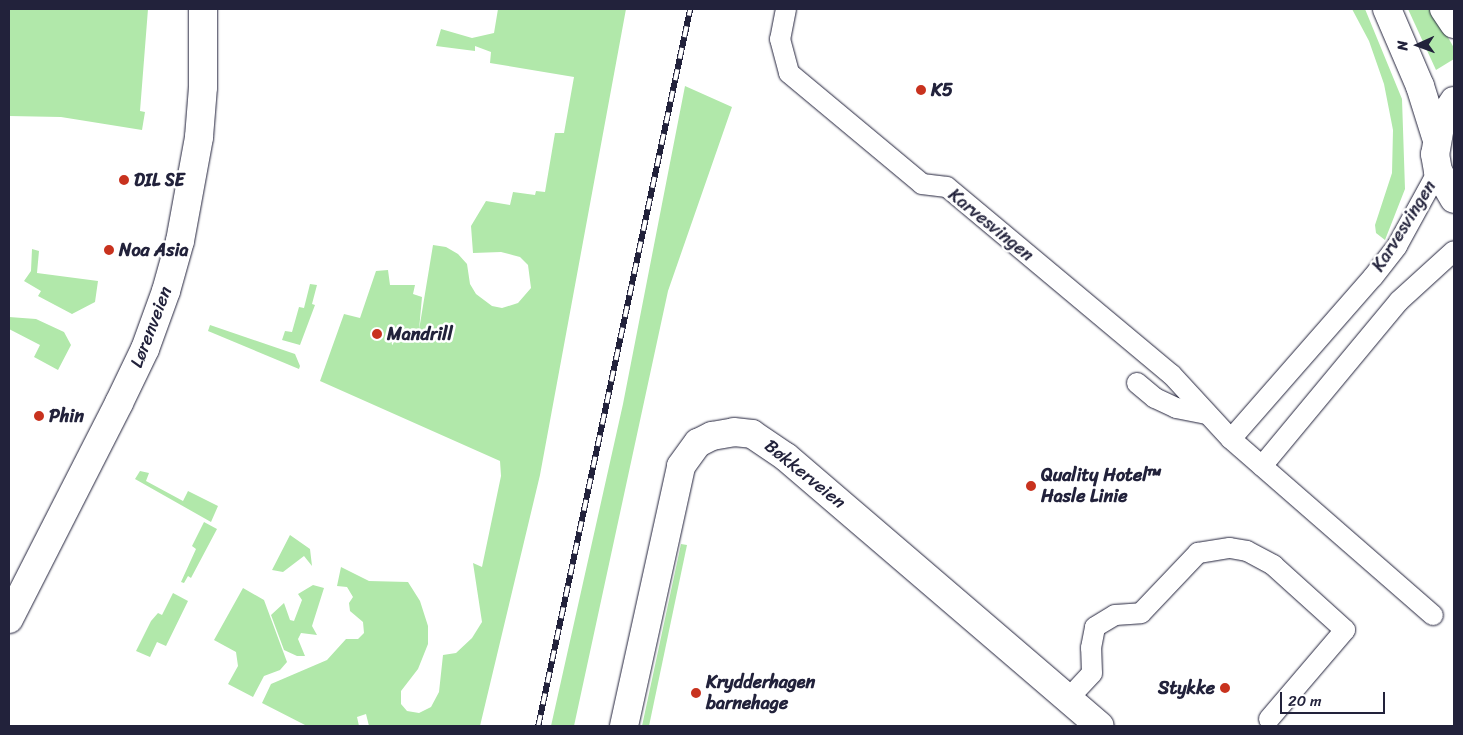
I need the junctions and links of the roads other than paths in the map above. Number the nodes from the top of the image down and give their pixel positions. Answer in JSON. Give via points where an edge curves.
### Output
{"nodes":[{"id":1,"x":203,"y":9,"type":"edge"},
{"id":2,"x":786,"y":9,"type":"edge"},
{"id":3,"x":1387,"y":9,"type":"edge"},
{"id":4,"x":1444,"y":9,"type":"edge"},
{"id":5,"x":1454,"y":24,"type":"edge"},
{"id":6,"x":1454,"y":101,"type":"edge"},
{"id":7,"x":1436,"y":137,"type":"junction"},
{"id":8,"x":1438,"y":172,"type":"junction"},
{"id":9,"x":1454,"y":199,"type":"edge"},
{"id":10,"x":1454,"y":251,"type":"edge"},
{"id":11,"x":1137,"y":383,"type":"dead end"},
{"id":12,"x":1206,"y":414,"type":"junction"},
{"id":13,"x":1231,"y":439,"type":"junction"},
{"id":14,"x":1262,"y":466,"type":"junction"},
{"id":15,"x":1433,"y":615,"type":"dead end"},
{"id":16,"x":9,"y":619,"type":"edge"},
{"id":17,"x":1068,"y":699,"type":"junction"},
{"id":18,"x":1269,"y":719,"type":"dead end"},
{"id":19,"x":624,"y":726,"type":"edge"},
{"id":20,"x":1100,"y":726,"type":"edge"}],
"edges":[{"from":1,"to":16,"type":"street","name":"Lørenveien","via":[[199,137],[180,241],[166,291],[145,349],[123,396]]},
{"from":2,"to":12,"type":"lane","name":"Karvesvingen","via":[[780,39],[789,73],[922,184],[947,187],[1171,374]]},
{"from":3,"to":7,"type":"street","via":[[1420,86]]},
{"from":4,"to":5,"type":"street"},
{"from":6,"to":7,"type":"street","via":[[1441,121]]},
{"from":7,"to":8,"type":"street"},
{"from":8,"to":9,"type":"street"},
{"from":8,"to":13,"type":"lane","name":"Karvesvingen","via":[[1397,246],[1373,277]]},
{"from":10,"to":14,"type":"lane","via":[[1399,301]]},
{"from":11,"to":12,"type":"lane","via":[[1155,398],[1176,408]]},
{"from":12,"to":13,"type":"lane","name":"Karvesvingen"},
{"from":13,"to":14,"type":"lane","name":"Karvesvingen"},
{"from":14,"to":15,"type":"lane","name":"Karvesvingen"},
{"from":17,"to":18,"type":"lane","via":[[1092,673],[1091,648],[1095,627],[1115,615],[1141,613],[1198,552],[1230,548],[1247,551],[1273,565],[1345,630]]},
{"from":17,"to":19,"type":"street","name":"Bøkkerveien","via":[[786,456],[752,434],[734,432],[712,436],[698,443],[681,466]]},
{"from":17,"to":20,"type":"street","name":"Bøkkerveien"}]}
